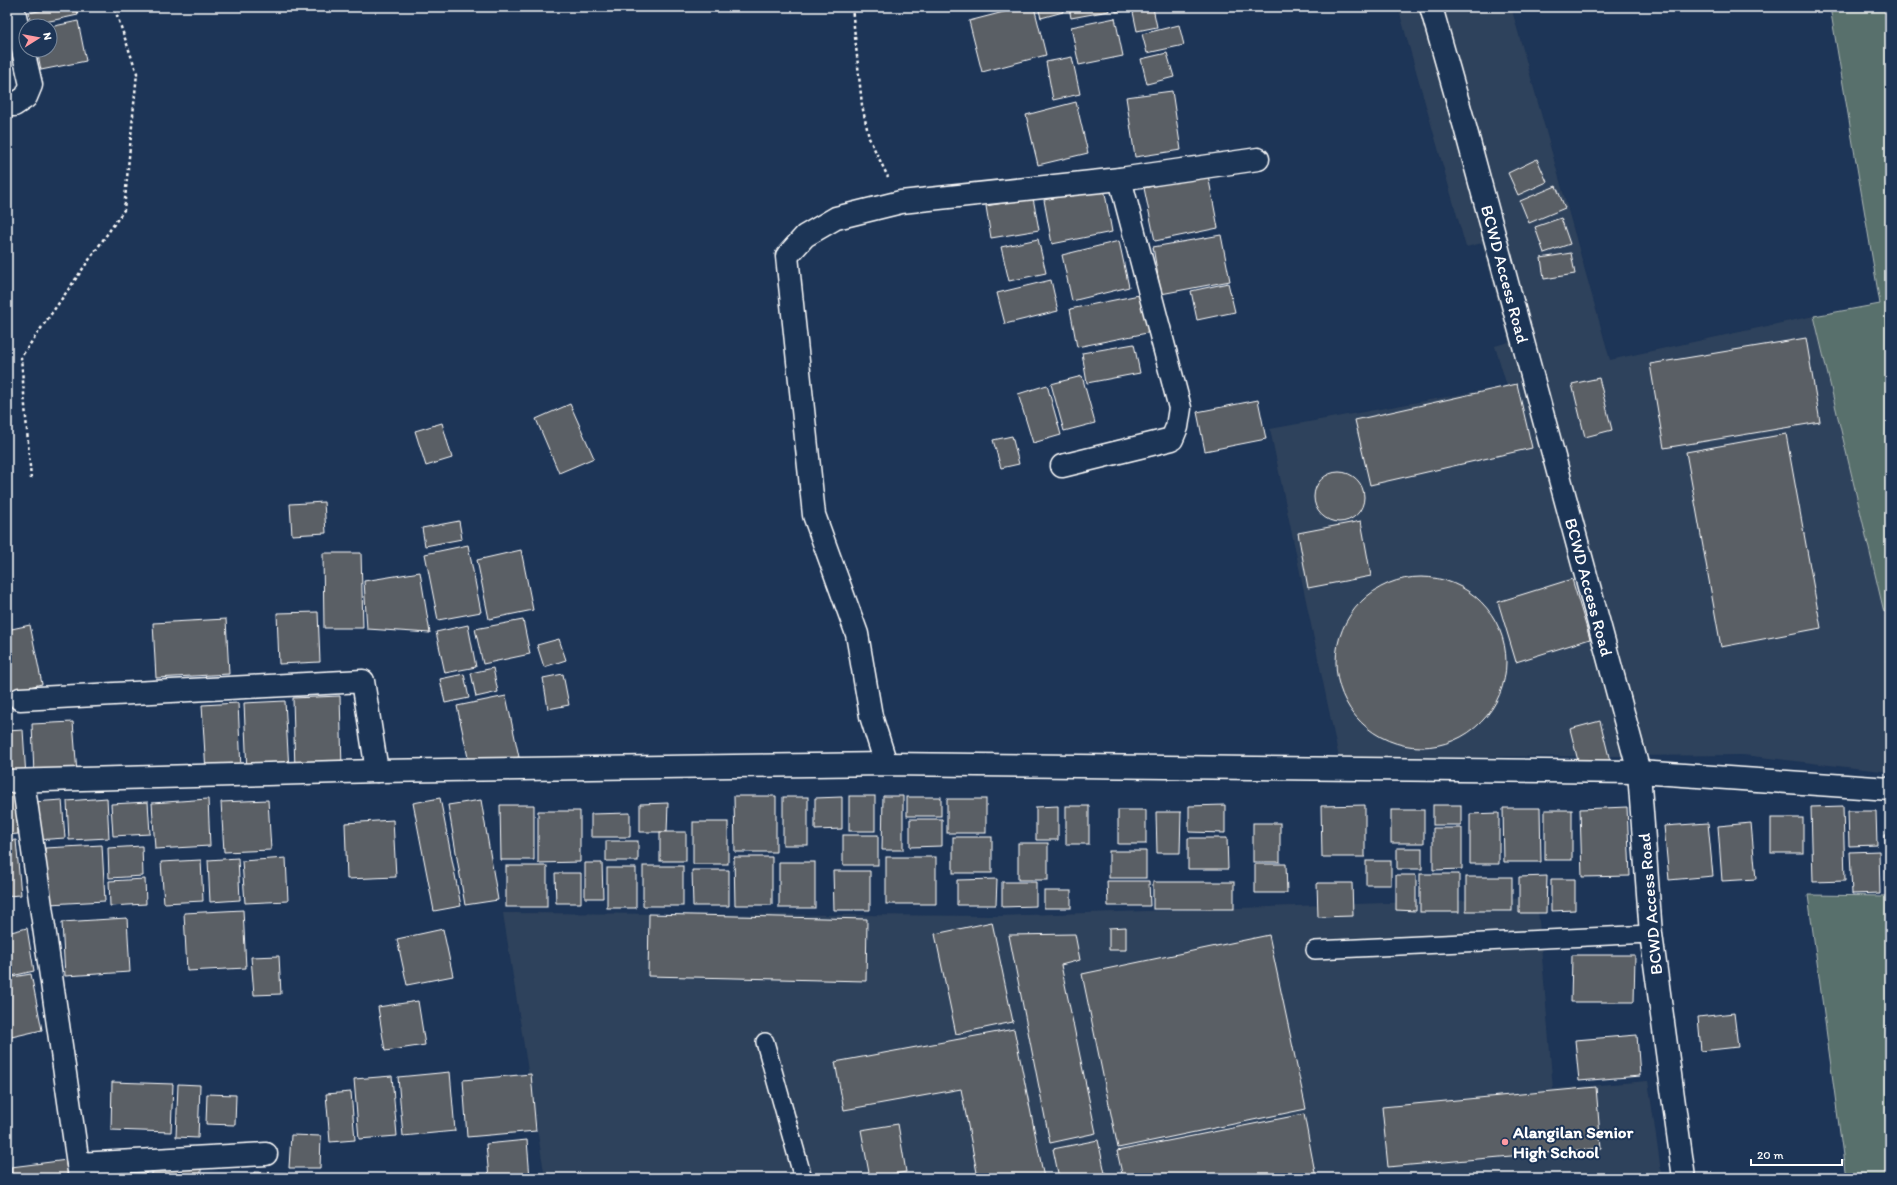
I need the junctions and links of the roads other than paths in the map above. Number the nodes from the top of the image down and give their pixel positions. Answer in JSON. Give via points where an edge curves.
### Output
{"nodes":[{"id":1,"x":13,"y":7,"type":"edge"},
{"id":2,"x":1431,"y":7,"type":"edge"},
{"id":3,"x":16,"y":101,"type":"edge"},
{"id":4,"x":1258,"y":159,"type":"dead end"},
{"id":5,"x":1120,"y":179,"type":"junction"},
{"id":6,"x":1062,"y":466,"type":"dead end"},
{"id":7,"x":20,"y":699,"type":"dead end"},
{"id":8,"x":886,"y":764,"type":"junction"},
{"id":9,"x":377,"y":771,"type":"junction"},
{"id":10,"x":1638,"y":772,"type":"junction"},
{"id":11,"x":15,"y":781,"type":"edge"},
{"id":12,"x":1890,"y":789,"type":"edge"},
{"id":13,"x":1651,"y":934,"type":"junction"},
{"id":14,"x":1314,"y":950,"type":"dead end"},
{"id":15,"x":765,"y":1042,"type":"dead end"},
{"id":16,"x":266,"y":1154,"type":"dead end"},
{"id":17,"x":79,"y":1171,"type":"edge"},
{"id":18,"x":803,"y":1178,"type":"edge"},
{"id":19,"x":1684,"y":1178,"type":"edge"}],
"edges":[{"from":1,"to":3,"type":"street","via":[[32,85]]},
{"from":2,"to":10,"type":"street","name":"BCWD Access Road"},
{"from":4,"to":5,"type":"street"},
{"from":5,"to":6,"type":"street","via":[[1180,408],[1177,428],[1172,439]]},
{"from":5,"to":8,"type":"street","via":[[901,202],[836,218],[805,236],[786,256],[814,515],[858,634],[871,716]]},
{"from":7,"to":9,"type":"street","via":[[363,681]]},
{"from":8,"to":9,"type":"street"},
{"from":8,"to":10,"type":"street"},
{"from":9,"to":11,"type":"street"},
{"from":10,"to":12,"type":"street"},
{"from":10,"to":13,"type":"street","name":"BCWD Access Road"},
{"from":11,"to":17,"type":"street"},
{"from":13,"to":14,"type":"lane"},
{"from":13,"to":19,"type":"street","name":"BCWD Access Road"},
{"from":15,"to":18,"type":"lane"},
{"from":16,"to":17,"type":"street"}]}
